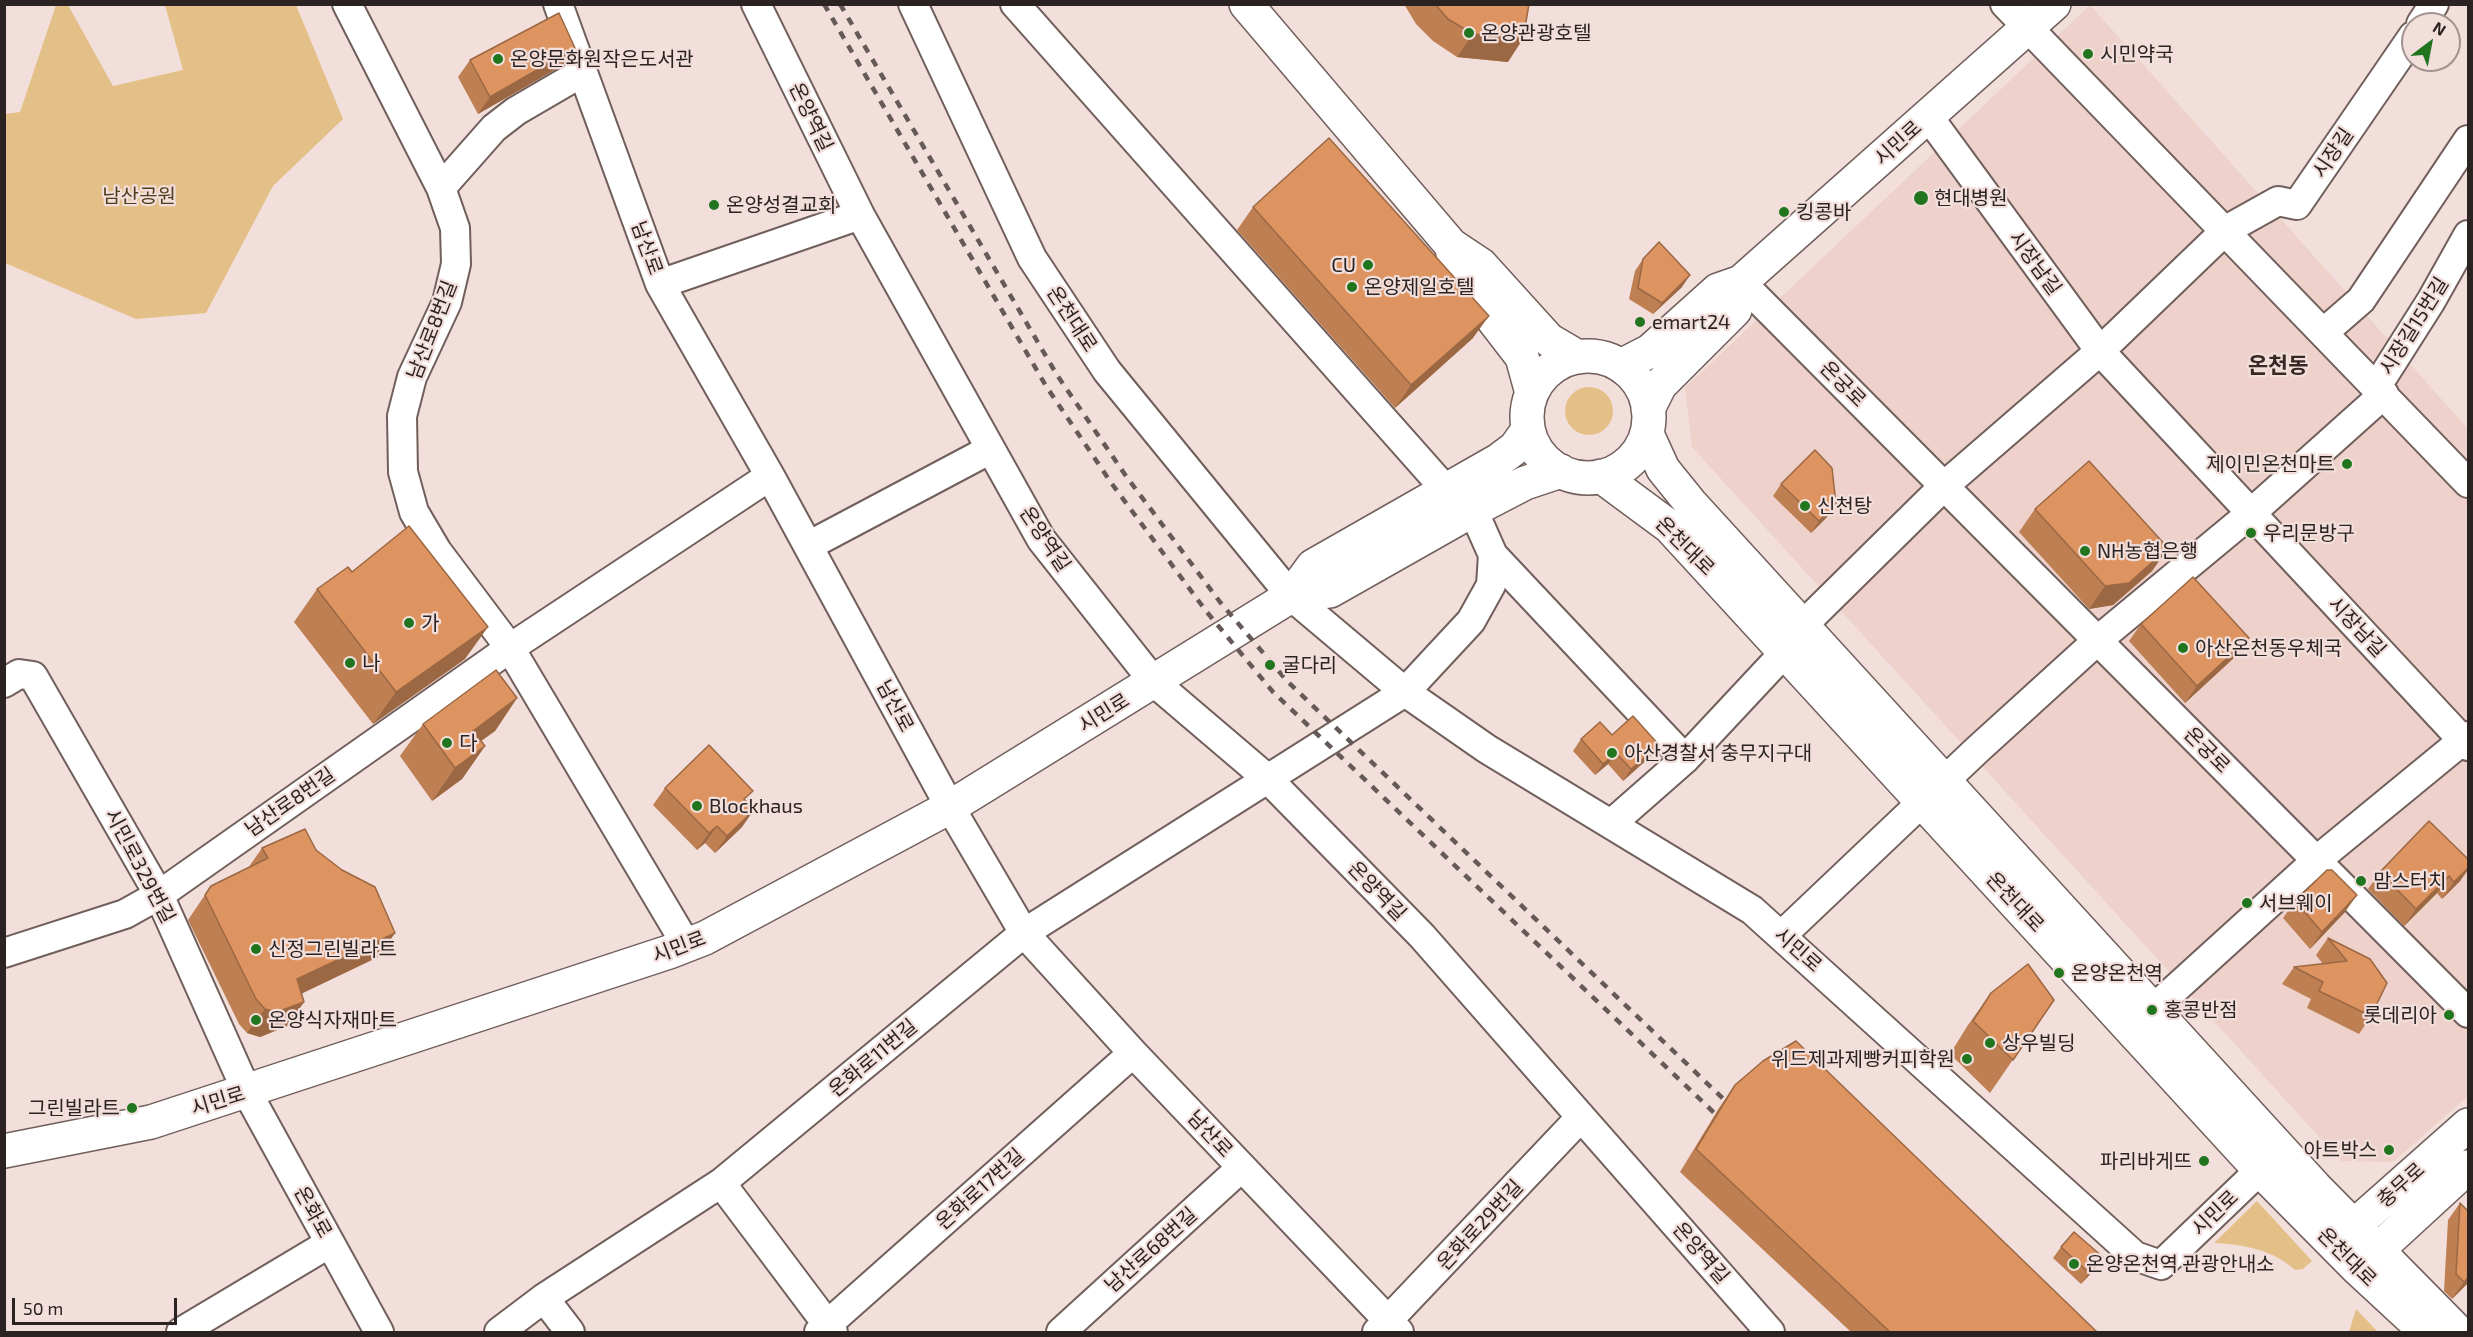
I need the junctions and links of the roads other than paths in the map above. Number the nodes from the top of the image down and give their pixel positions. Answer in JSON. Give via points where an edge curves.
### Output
{"nodes":[{"id":1,"x":347,"y":4,"type":"edge"},
{"id":2,"x":756,"y":4,"type":"edge"},
{"id":3,"x":913,"y":4,"type":"edge"},
{"id":4,"x":1015,"y":4,"type":"edge"},
{"id":5,"x":2005,"y":4,"type":"edge"},
{"id":6,"x":2054,"y":4,"type":"edge"},
{"id":7,"x":565,"y":7,"type":"edge"},
{"id":8,"x":1253,"y":9,"type":"edge"},
{"id":9,"x":2028,"y":28,"type":"junction"},
{"id":10,"x":2401,"y":53,"type":"edge"},
{"id":11,"x":583,"y":72,"type":"junction"},
{"id":12,"x":1928,"y":116,"type":"junction"},
{"id":13,"x":2469,"y":140,"type":"edge"},
{"id":14,"x":441,"y":188,"type":"junction"},
{"id":15,"x":860,"y":215,"type":"junction"},
{"id":16,"x":2226,"y":230,"type":"junction"},
{"id":17,"x":2469,"y":235,"type":"edge"},
{"id":18,"x":1451,"y":245,"type":"junction"},
{"id":19,"x":1741,"y":282,"type":"junction"},
{"id":20,"x":660,"y":284,"type":"junction"},
{"id":21,"x":2323,"y":333,"type":"junction"},
{"id":22,"x":2100,"y":351,"type":"junction"},
{"id":23,"x":1578,"y":357,"type":"junction"},
{"id":24,"x":1621,"y":366,"type":"junction"},
{"id":25,"x":2380,"y":390,"type":"junction"},
{"id":26,"x":1532,"y":393,"type":"junction"},
{"id":27,"x":1647,"y":421,"type":"junction"},
{"id":28,"x":1528,"y":430,"type":"junction"},
{"id":29,"x":989,"y":450,"type":"junction"},
{"id":30,"x":1561,"y":471,"type":"junction"},
{"id":31,"x":770,"y":476,"type":"junction"},
{"id":32,"x":1601,"y":476,"type":"junction"},
{"id":33,"x":2469,"y":483,"type":"edge"},
{"id":34,"x":1944,"y":486,"type":"junction"},
{"id":35,"x":1446,"y":490,"type":"junction"},
{"id":36,"x":1473,"y":510,"type":"junction"},
{"id":37,"x":2250,"y":514,"type":"junction"},
{"id":38,"x":808,"y":546,"type":"junction"},
{"id":39,"x":1493,"y":555,"type":"junction"},
{"id":40,"x":1291,"y":596,"type":"junction"},
{"id":41,"x":1794,"y":639,"type":"junction"},
{"id":42,"x":2098,"y":640,"type":"junction"},
{"id":43,"x":510,"y":648,"type":"junction"},
{"id":44,"x":1154,"y":682,"type":"junction"},
{"id":45,"x":4,"y":683,"type":"edge"},
{"id":46,"x":1405,"y":692,"type":"junction"},
{"id":47,"x":2467,"y":741,"type":"edge"},
{"id":48,"x":1685,"y":759,"type":"junction"},
{"id":49,"x":1269,"y":780,"type":"junction"},
{"id":50,"x":1933,"y":792,"type":"junction"},
{"id":51,"x":950,"y":807,"type":"junction"},
{"id":52,"x":1611,"y":824,"type":"junction"},
{"id":53,"x":2317,"y":860,"type":"junction"},
{"id":54,"x":159,"y":896,"type":"junction"},
{"id":55,"x":1024,"y":933,"type":"junction"},
{"id":56,"x":1781,"y":936,"type":"junction"},
{"id":57,"x":687,"y":946,"type":"junction"},
{"id":58,"x":4,"y":953,"type":"edge"},
{"id":59,"x":2153,"y":1009,"type":"junction"},
{"id":60,"x":2469,"y":1013,"type":"edge"},
{"id":61,"x":1133,"y":1053,"type":"junction"},
{"id":62,"x":247,"y":1092,"type":"junction"},
{"id":63,"x":1581,"y":1117,"type":"junction"},
{"id":64,"x":2469,"y":1125,"type":"edge"},
{"id":65,"x":4,"y":1151,"type":"edge"},
{"id":66,"x":2469,"y":1167,"type":"edge"},
{"id":67,"x":1242,"y":1168,"type":"junction"},
{"id":68,"x":2260,"y":1170,"type":"junction"},
{"id":69,"x":721,"y":1183,"type":"junction"},
{"id":70,"x":2343,"y":1236,"type":"junction"},
{"id":71,"x":330,"y":1243,"type":"junction"},
{"id":72,"x":2367,"y":1260,"type":"junction"},
{"id":73,"x":544,"y":1298,"type":"junction"},
{"id":74,"x":2413,"y":1317,"type":"edge"},
{"id":75,"x":1389,"y":1329,"type":"edge"},
{"id":76,"x":826,"y":1330,"type":"edge"},
{"id":77,"x":181,"y":1332,"type":"edge"},
{"id":78,"x":379,"y":1332,"type":"edge"},
{"id":79,"x":499,"y":1332,"type":"edge"},
{"id":80,"x":570,"y":1332,"type":"edge"},
{"id":81,"x":1061,"y":1332,"type":"edge"},
{"id":82,"x":1770,"y":1332,"type":"edge"},
{"id":83,"x":2458,"y":1332,"type":"edge"}],
"edges":[{"from":1,"to":14,"type":"street","name":"남산로8번길"},
{"from":2,"to":15,"type":"street","name":"온양역길"},
{"from":3,"to":40,"type":"street","name":"온천대로","via":[[1032,258],[1107,370]]},
{"from":4,"to":35,"type":"street"},
{"from":5,"to":9,"type":"street"},
{"from":6,"to":9,"type":"main road","name":"시민로"},
{"from":7,"to":11,"type":"street","name":"남산로"},
{"from":8,"to":18,"type":"main road"},
{"from":9,"to":12,"type":"main road","name":"시민로"},
{"from":9,"to":16,"type":"street"},
{"from":10,"to":16,"type":"street","name":"시장길","via":[[2297,205],[2278,201]]},
{"from":11,"to":14,"type":"street","via":[[494,128]]},
{"from":11,"to":20,"type":"street","name":"남산로"},
{"from":12,"to":19,"type":"main road","name":"시민로"},
{"from":12,"to":22,"type":"street","name":"시장남길"},
{"from":13,"to":21,"type":"street","via":[[2361,300]]},
{"from":14,"to":43,"type":"street","name":"남산로8번길","via":[[454,228],[456,264],[447,302],[412,377],[402,416],[403,472],[414,512],[437,551]]},
{"from":15,"to":20,"type":"street"},
{"from":15,"to":29,"type":"street","name":"온양역길"},
{"from":16,"to":21,"type":"street"},
{"from":16,"to":22,"type":"street"},
{"from":17,"to":25,"type":"street","name":"시장길15번길"},
{"from":18,"to":23,"type":"main road","via":[[1481,265],[1549,340]]},
{"from":18,"to":26,"type":"main road","via":[[1458,274],[1522,357]]},
{"from":19,"to":24,"type":"main road","name":"시민로","via":[[1718,290],[1650,351]]},
{"from":19,"to":27,"type":"main road","via":[[1735,310],[1660,385]]},
{"from":19,"to":34,"type":"street","name":"온궁로"},
{"from":20,"to":31,"type":"street","name":"남산로"},
{"from":21,"to":25,"type":"street"},
{"from":22,"to":34,"type":"street"},
{"from":22,"to":37,"type":"street","name":"시장남길"},
{"from":23,"to":24,"type":"main road","via":[[1604,358]]},
{"from":23,"to":26,"type":"main road","via":[[1549,369]]},
{"from":24,"to":27,"type":"main road","via":[[1645,395]]},
{"from":25,"to":33,"type":"street"},
{"from":25,"to":37,"type":"street"},
{"from":26,"to":28,"type":"main road","via":[[1526,419]]},
{"from":27,"to":32,"type":"main road","via":[[1639,451],[1626,465]]},
{"from":27,"to":41,"type":"main road","name":"온천대로","via":[[1663,469]]},
{"from":28,"to":30,"type":"main road","via":[[1539,454]]},
{"from":28,"to":35,"type":"main road","name":"시민로","via":[[1515,448]]},
{"from":29,"to":38,"type":"street"},
{"from":29,"to":44,"type":"street","name":"온양역길","via":[[1041,539]]},
{"from":30,"to":32,"type":"main road","via":[[1570,476]]},
{"from":30,"to":36,"type":"main road","name":"시민로","via":[[1525,483]]},
{"from":31,"to":38,"type":"street","name":"남산로"},
{"from":31,"to":43,"type":"street"},
{"from":32,"to":41,"type":"main road","name":"온천대로","via":[[1670,527]]},
{"from":34,"to":41,"type":"street"},
{"from":34,"to":42,"type":"street","name":"온궁로"},
{"from":35,"to":40,"type":"main road","name":"시민로","via":[[1313,566]]},
{"from":36,"to":39,"type":"street"},
{"from":36,"to":40,"type":"main road","name":"시민로","via":[[1330,591]]},
{"from":37,"to":42,"type":"street"},
{"from":37,"to":47,"type":"street","name":"시장남길"},
{"from":38,"to":51,"type":"street","name":"남산로"},
{"from":39,"to":46,"type":"street","via":[[1491,585],[1471,621]]},
{"from":39,"to":48,"type":"street"},
{"from":40,"to":44,"type":"main road","name":"시민로"},
{"from":40,"to":46,"type":"street","name":"시민로"},
{"from":41,"to":48,"type":"street"},
{"from":41,"to":50,"type":"main road","name":"온천대로"},
{"from":42,"to":50,"type":"street"},
{"from":42,"to":53,"type":"street","name":"온궁로"},
{"from":43,"to":54,"type":"street","name":"남산로8번길"},
{"from":43,"to":57,"type":"street","name":"남산로8번길"},
{"from":44,"to":49,"type":"street","name":"온양역길"},
{"from":44,"to":51,"type":"main road","name":"시민로"},
{"from":45,"to":54,"type":"street","name":"시민로329번길","via":[[19,674],[33,676]]},
{"from":46,"to":49,"type":"street"},
{"from":46,"to":52,"type":"street","name":"시민로","via":[[1487,749]]},
{"from":47,"to":53,"type":"street"},
{"from":48,"to":52,"type":"street"},
{"from":49,"to":55,"type":"street"},
{"from":49,"to":63,"type":"street","name":"온양역길","via":[[1422,936]]},
{"from":50,"to":56,"type":"street"},
{"from":50,"to":59,"type":"main road","name":"온천대로"},
{"from":50,"to":68,"type":"main road","name":"온천대로"},
{"from":51,"to":55,"type":"street","name":"남산로"},
{"from":51,"to":57,"type":"main road","name":"시민로"},
{"from":52,"to":56,"type":"street","name":"시민로","via":[[1752,910]]},
{"from":53,"to":59,"type":"street"},
{"from":53,"to":60,"type":"street","name":"온궁로"},
{"from":54,"to":58,"type":"street","name":"남산로8번길","via":[[125,914]]},
{"from":54,"to":62,"type":"street","name":"시민로329번길"},
{"from":55,"to":61,"type":"street","name":"남산로"},
{"from":55,"to":69,"type":"street","name":"온화로11번길"},
{"from":56,"to":68,"type":"street","name":"시민로","via":[[2135,1256],[2162,1265]]},
{"from":57,"to":62,"type":"main road","name":"시민로"},
{"from":59,"to":70,"type":"main road","name":"온천대로"},
{"from":61,"to":67,"type":"street","name":"남산로"},
{"from":61,"to":76,"type":"street","name":"온화로17번길"},
{"from":62,"to":65,"type":"main road","name":"시민로","via":[[151,1122]]},
{"from":62,"to":71,"type":"street","name":"온화로"},
{"from":63,"to":75,"type":"street","name":"온화로29번길"},
{"from":63,"to":82,"type":"street","name":"온양역길"},
{"from":64,"to":70,"type":"main road","name":"충무로"},
{"from":66,"to":72,"type":"main road","name":"충무로"},
{"from":67,"to":75,"type":"street","name":"남산로"},
{"from":67,"to":81,"type":"street","name":"남산로68번길"},
{"from":68,"to":70,"type":"main road","name":"온천대로"},
{"from":69,"to":73,"type":"street","name":"온화로11번길"},
{"from":69,"to":76,"type":"street"},
{"from":70,"to":72,"type":"main road","name":"온천대로"},
{"from":71,"to":77,"type":"street"},
{"from":71,"to":78,"type":"street","name":"온화로"},
{"from":72,"to":74,"type":"main road","name":"온천대로"},
{"from":73,"to":79,"type":"street","name":"온화로11번길"},
{"from":73,"to":80,"type":"street"},
{"from":74,"to":83,"type":"main road","name":"온천대로"}]}
